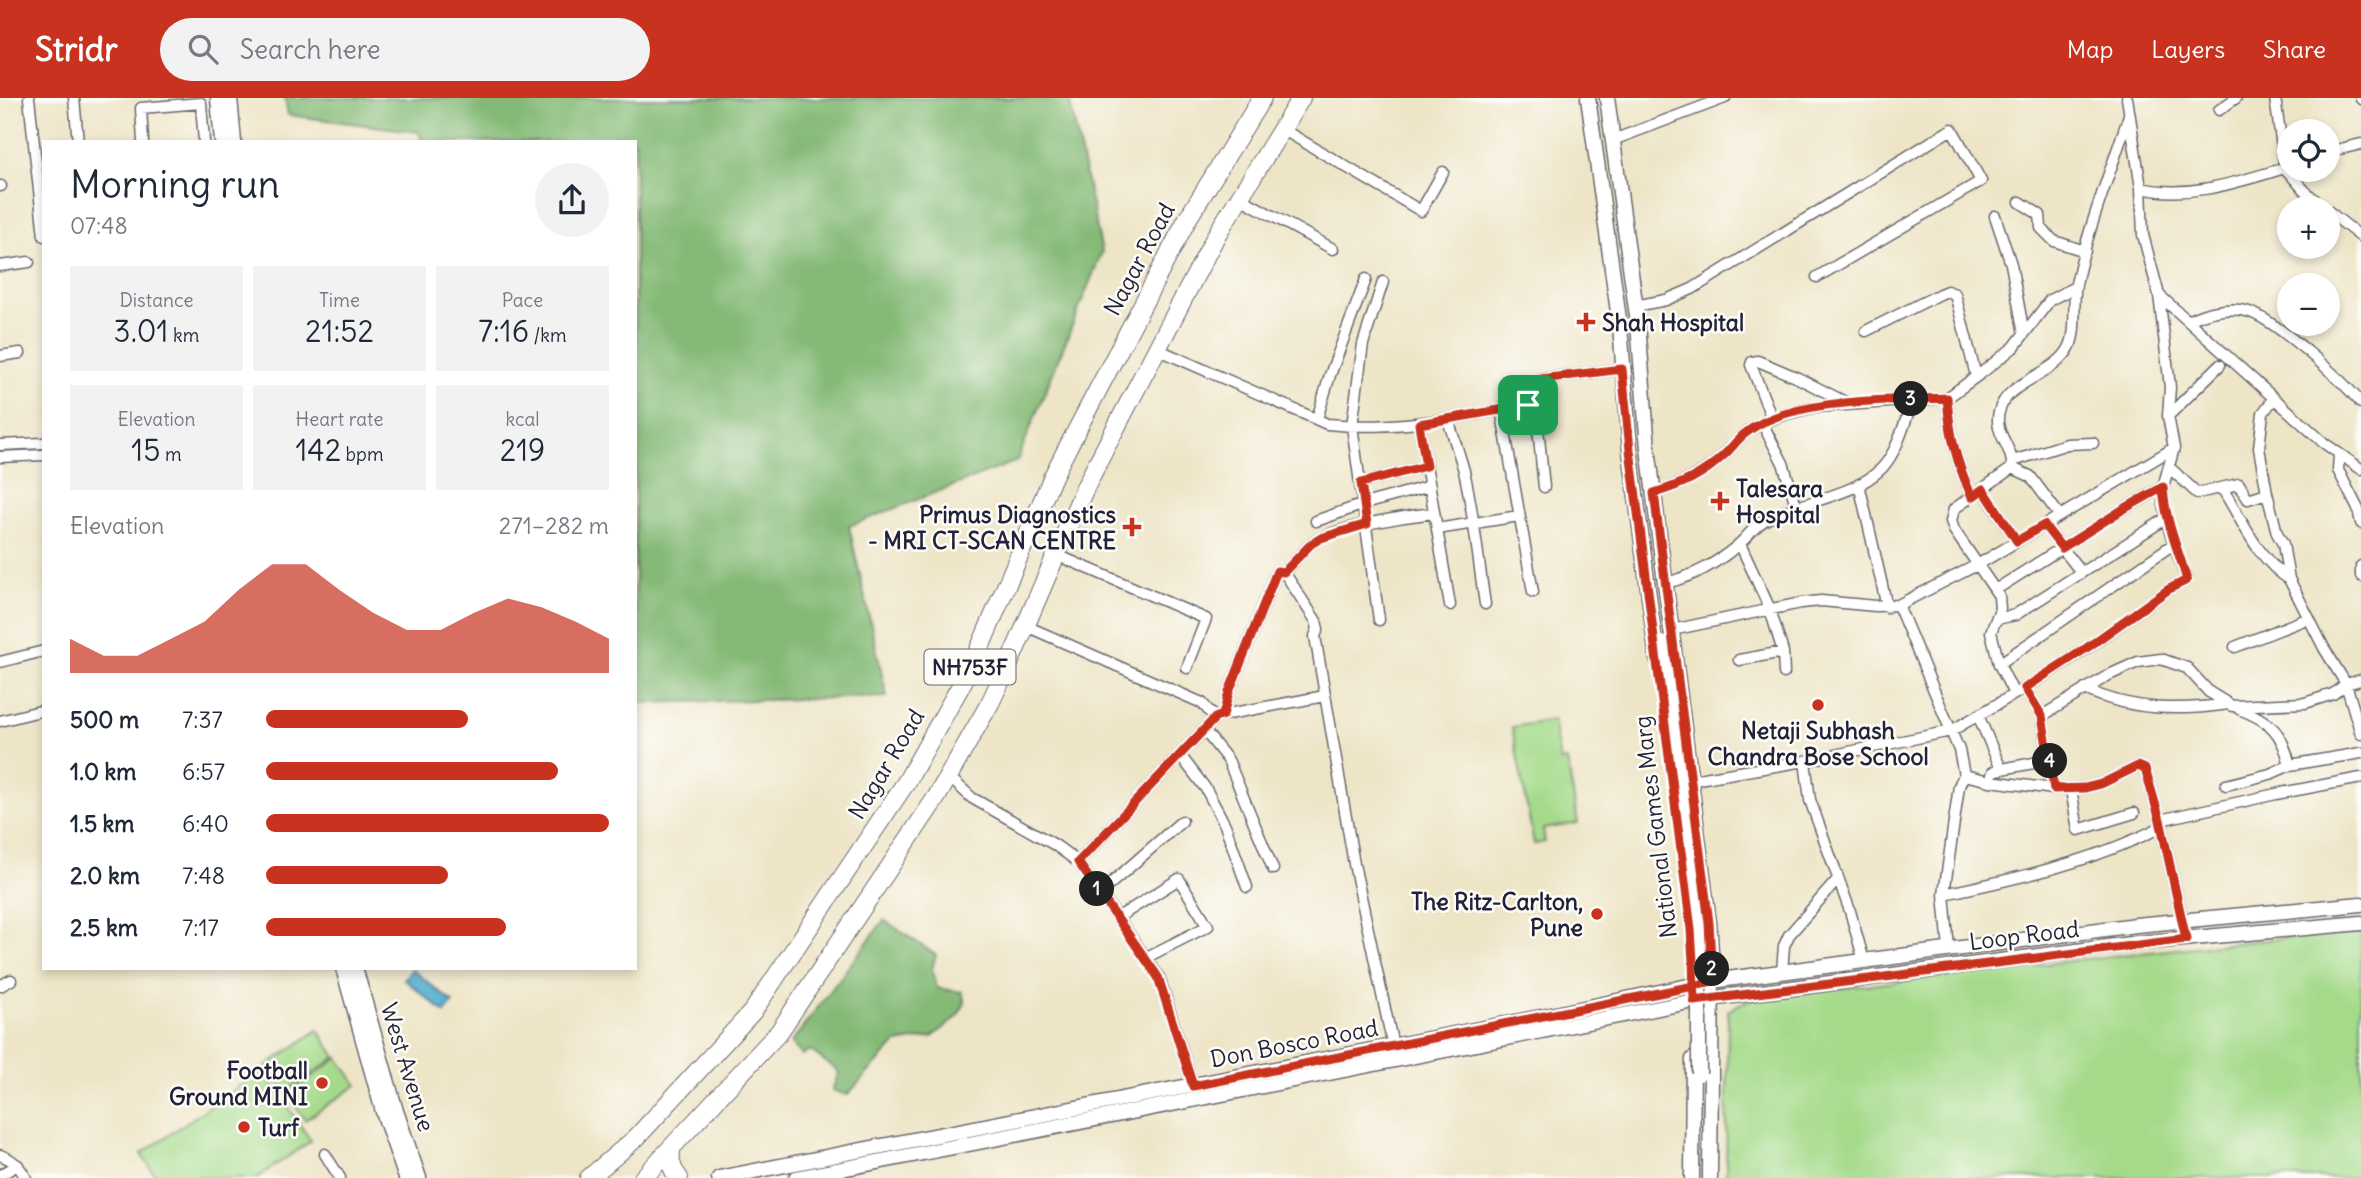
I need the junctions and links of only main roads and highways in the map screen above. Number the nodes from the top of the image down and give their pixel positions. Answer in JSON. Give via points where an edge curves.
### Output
{"nodes":[{"id":1,"x":218,"y":98,"type":"edge"},
{"id":2,"x":230,"y":98,"type":"edge"},
{"id":3,"x":1262,"y":98,"type":"edge"},
{"id":4,"x":1301,"y":98,"type":"edge"},
{"id":5,"x":1588,"y":98,"type":"edge"},
{"id":6,"x":1607,"y":98,"type":"edge"},
{"id":7,"x":222,"y":140,"type":"edge"},
{"id":8,"x":234,"y":140,"type":"edge"},
{"id":9,"x":1641,"y":367,"type":"junction"},
{"id":10,"x":1622,"y":369,"type":"junction"},
{"id":11,"x":1664,"y":644,"type":"junction"},
{"id":12,"x":2361,"y":904,"type":"edge"},
{"id":13,"x":2361,"y":923,"type":"edge"},
{"id":14,"x":1710,"y":933,"type":"junction"},
{"id":15,"x":1692,"y":936,"type":"junction"},
{"id":16,"x":344,"y":970,"type":"edge"},
{"id":17,"x":356,"y":970,"type":"edge"},
{"id":18,"x":1712,"y":981,"type":"junction"},
{"id":19,"x":1694,"y":993,"type":"junction"},
{"id":20,"x":1712,"y":999,"type":"junction"},
{"id":21,"x":1702,"y":1074,"type":"junction"},
{"id":22,"x":671,"y":1150,"type":"junction"},
{"id":23,"x":407,"y":1178,"type":"edge"},
{"id":24,"x":419,"y":1178,"type":"edge"},
{"id":25,"x":590,"y":1178,"type":"edge"},
{"id":26,"x":643,"y":1178,"type":"edge"},
{"id":27,"x":679,"y":1178,"type":"edge"},
{"id":28,"x":719,"y":1178,"type":"edge"},
{"id":29,"x":796,"y":1178,"type":"edge"},
{"id":30,"x":1692,"y":1178,"type":"edge"},
{"id":31,"x":1698,"y":1178,"type":"edge"},
{"id":32,"x":1704,"y":1178,"type":"edge"},
{"id":33,"x":1710,"y":1178,"type":"edge"}],
"edges":[{"from":1,"to":7,"type":"main road"},
{"from":2,"to":8,"type":"main road"},
{"from":3,"to":25,"type":"highway","name":"Nagar Road","number":"NH753F","via":[[1188,218],[1070,443],[982,643],[907,781],[753,1012],[636,1138]]},
{"from":4,"to":22,"type":"highway","number":"NH753F","via":[[1217,234],[1157,349],[1084,490],[990,703],[936,798],[779,1032]]},
{"from":5,"to":10,"type":"main road","name":"National Games Marg"},
{"from":6,"to":9,"type":"main road","name":"National Games Marg"},
{"from":9,"to":11,"type":"main road","via":[[1636,384]]},
{"from":9,"to":14,"type":"main road","name":"National Games Marg"},
{"from":10,"to":11,"type":"main road","via":[[1630,385]]},
{"from":10,"to":15,"type":"main road","name":"National Games Marg"},
{"from":11,"to":21,"type":"main road","bridge":true,"via":[[1699,941]]},
{"from":12,"to":18,"type":"main road","name":"Loop Road","via":[[2182,920]]},
{"from":13,"to":20,"type":"main road","name":"Loop Road","via":[[2186,939]]},
{"from":14,"to":15,"type":"main road"},
{"from":14,"to":18,"type":"main road","name":"National Games Marg"},
{"from":15,"to":19,"type":"main road","name":"National Games Marg"},
{"from":16,"to":23,"type":"main road","name":"West Avenue","via":[[384,1115]]},
{"from":17,"to":24,"type":"main road","name":"West Avenue"},
{"from":18,"to":19,"type":"main road","name":"Don Bosco Road"},
{"from":18,"to":20,"type":"main road","name":"National Games Marg"},
{"from":19,"to":20,"type":"main road","name":"Loop Road"},
{"from":19,"to":28,"type":"main road","name":"Don Bosco Road","via":[[1393,1046]]},
{"from":19,"to":29,"type":"main road","name":"Don Bosco Road"},
{"from":19,"to":30,"type":"main road","name":"National Games Marg"},
{"from":20,"to":33,"type":"main road","name":"National Games Marg"},
{"from":21,"to":31,"type":"main road"},
{"from":21,"to":32,"type":"main road"},
{"from":22,"to":26,"type":"highway","number":"NH753F"},
{"from":22,"to":27,"type":"highway","via":[[673,1171]]}]}
